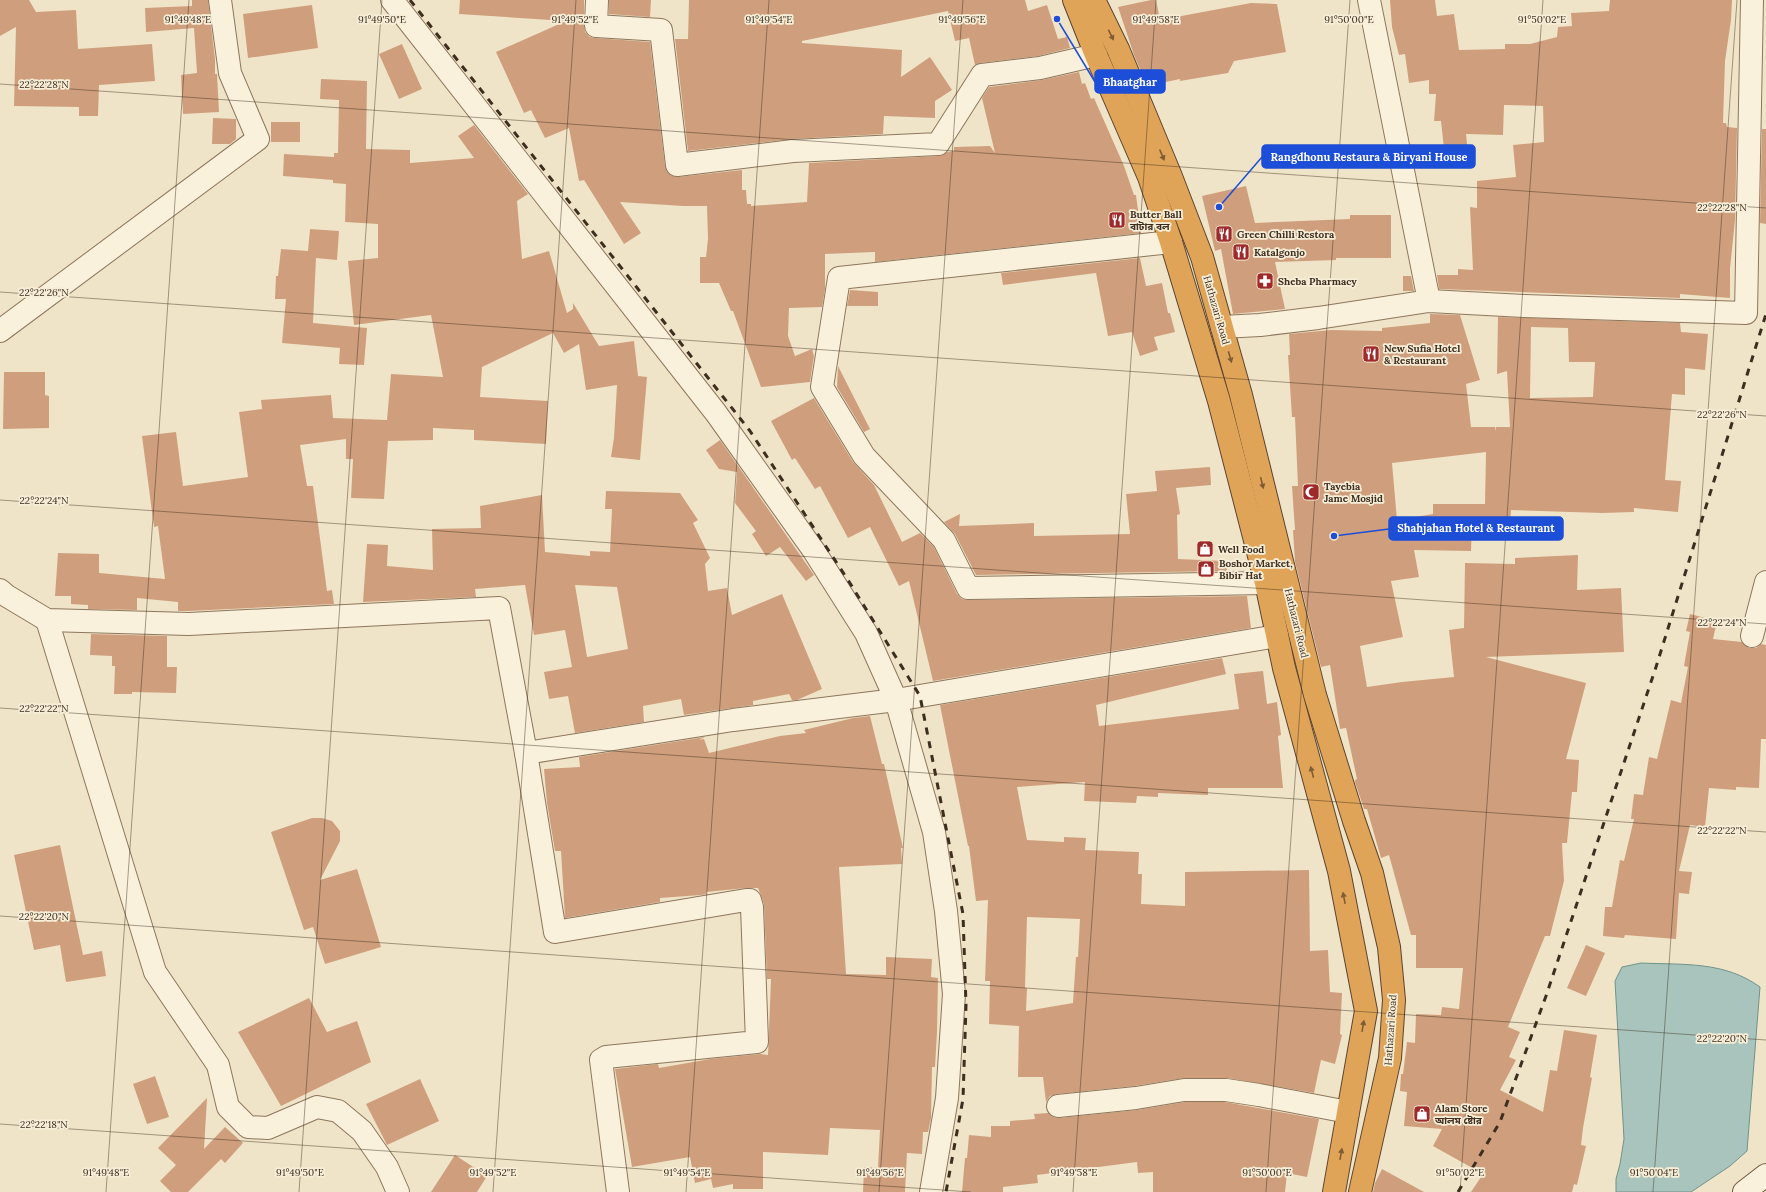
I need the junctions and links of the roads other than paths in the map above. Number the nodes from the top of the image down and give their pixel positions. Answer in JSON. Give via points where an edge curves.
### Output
{"nodes":[{"id":1,"x":220,"y":0,"type":"edge"},
{"id":2,"x":392,"y":0,"type":"edge"},
{"id":3,"x":597,"y":0,"type":"edge"},
{"id":4,"x":1090,"y":0,"type":"edge"},
{"id":5,"x":1369,"y":0,"type":"edge"},
{"id":6,"x":1752,"y":0,"type":"edge"},
{"id":7,"x":1096,"y":55,"type":"junction"},
{"id":8,"x":1171,"y":242,"type":"junction"},
{"id":9,"x":1429,"y":301,"type":"junction"},
{"id":10,"x":1222,"y":327,"type":"junction"},
{"id":11,"x":0,"y":331,"type":"edge"},
{"id":12,"x":1766,"y":582,"type":"edge"},
{"id":13,"x":1266,"y":583,"type":"junction"},
{"id":14,"x":0,"y":590,"type":"edge"},
{"id":15,"x":48,"y":620,"type":"junction"},
{"id":16,"x":1277,"y":636,"type":"junction"},
{"id":17,"x":1752,"y":636,"type":"dead end"},
{"id":18,"x":896,"y":700,"type":"junction"},
{"id":19,"x":526,"y":753,"type":"junction"},
{"id":20,"x":1058,"y":1106,"type":"dead end"},
{"id":21,"x":1348,"y":1112,"type":"junction"},
{"id":22,"x":1766,"y":1175,"type":"edge"},
{"id":23,"x":398,"y":1192,"type":"edge"},
{"id":24,"x":618,"y":1192,"type":"edge"},
{"id":25,"x":931,"y":1192,"type":"edge"},
{"id":26,"x":1334,"y":1192,"type":"edge"},
{"id":27,"x":1360,"y":1192,"type":"edge"},
{"id":28,"x":1744,"y":1192,"type":"edge"}],
"edges":[{"from":1,"to":11,"type":"street","via":[[230,73],[258,139]]},
{"from":2,"to":18,"type":"street","via":[[716,413],[814,551],[866,633]]},
{"from":3,"to":7,"type":"street","via":[[596,26],[661,30],[677,165],[793,151],[938,144],[982,75],[1040,68]]},
{"from":4,"to":7,"type":"highway","name":"Hathazari Road"},
{"from":4,"to":10,"type":"highway","name":"Hathazari Road","one_way":true,"via":[[1118,49],[1170,174],[1202,257]]},
{"from":5,"to":9,"type":"street"},
{"from":6,"to":9,"type":"street","via":[[1746,313]]},
{"from":7,"to":8,"type":"highway","name":"Hathazari Road","via":[[1150,178]]},
{"from":8,"to":13,"type":"highway","name":"Hathazari Road","via":[[1220,401]]},
{"from":8,"to":13,"type":"street","via":[[839,278],[822,387],[864,456],[944,540],[968,588]]},
{"from":9,"to":10,"type":"street","via":[[1318,318]]},
{"from":10,"to":27,"type":"highway","name":"Hathazari Road","one_way":true,"via":[[1315,695],[1372,873],[1389,947],[1394,1000],[1390,1058]]},
{"from":12,"to":17,"type":"street"},
{"from":13,"to":16,"type":"highway","name":"Hathazari Road"},
{"from":14,"to":15,"type":"street"},
{"from":15,"to":19,"type":"street","via":[[189,624],[498,608]]},
{"from":15,"to":23,"type":"street","via":[[155,972],[218,1065],[228,1107],[248,1128],[268,1128],[317,1107],[338,1111],[362,1131],[387,1167]]},
{"from":16,"to":18,"type":"street"},
{"from":21,"to":16,"type":"highway","name":"Hathazari Road","one_way":true,"via":[[1366,1011],[1339,871]]},
{"from":18,"to":19,"type":"street","via":[[733,720]]},
{"from":18,"to":25,"type":"street","via":[[934,832],[946,911],[954,994],[947,1098]]},
{"from":19,"to":24,"type":"street","via":[[555,932],[746,900],[750,900],[752,907],[756,1042],[606,1057],[601,1060]]},
{"from":20,"to":21,"type":"street","via":[[1184,1090],[1226,1090]]},
{"from":26,"to":21,"type":"highway","name":"Hathazari Road","one_way":true},
{"from":22,"to":28,"type":"street"}]}
